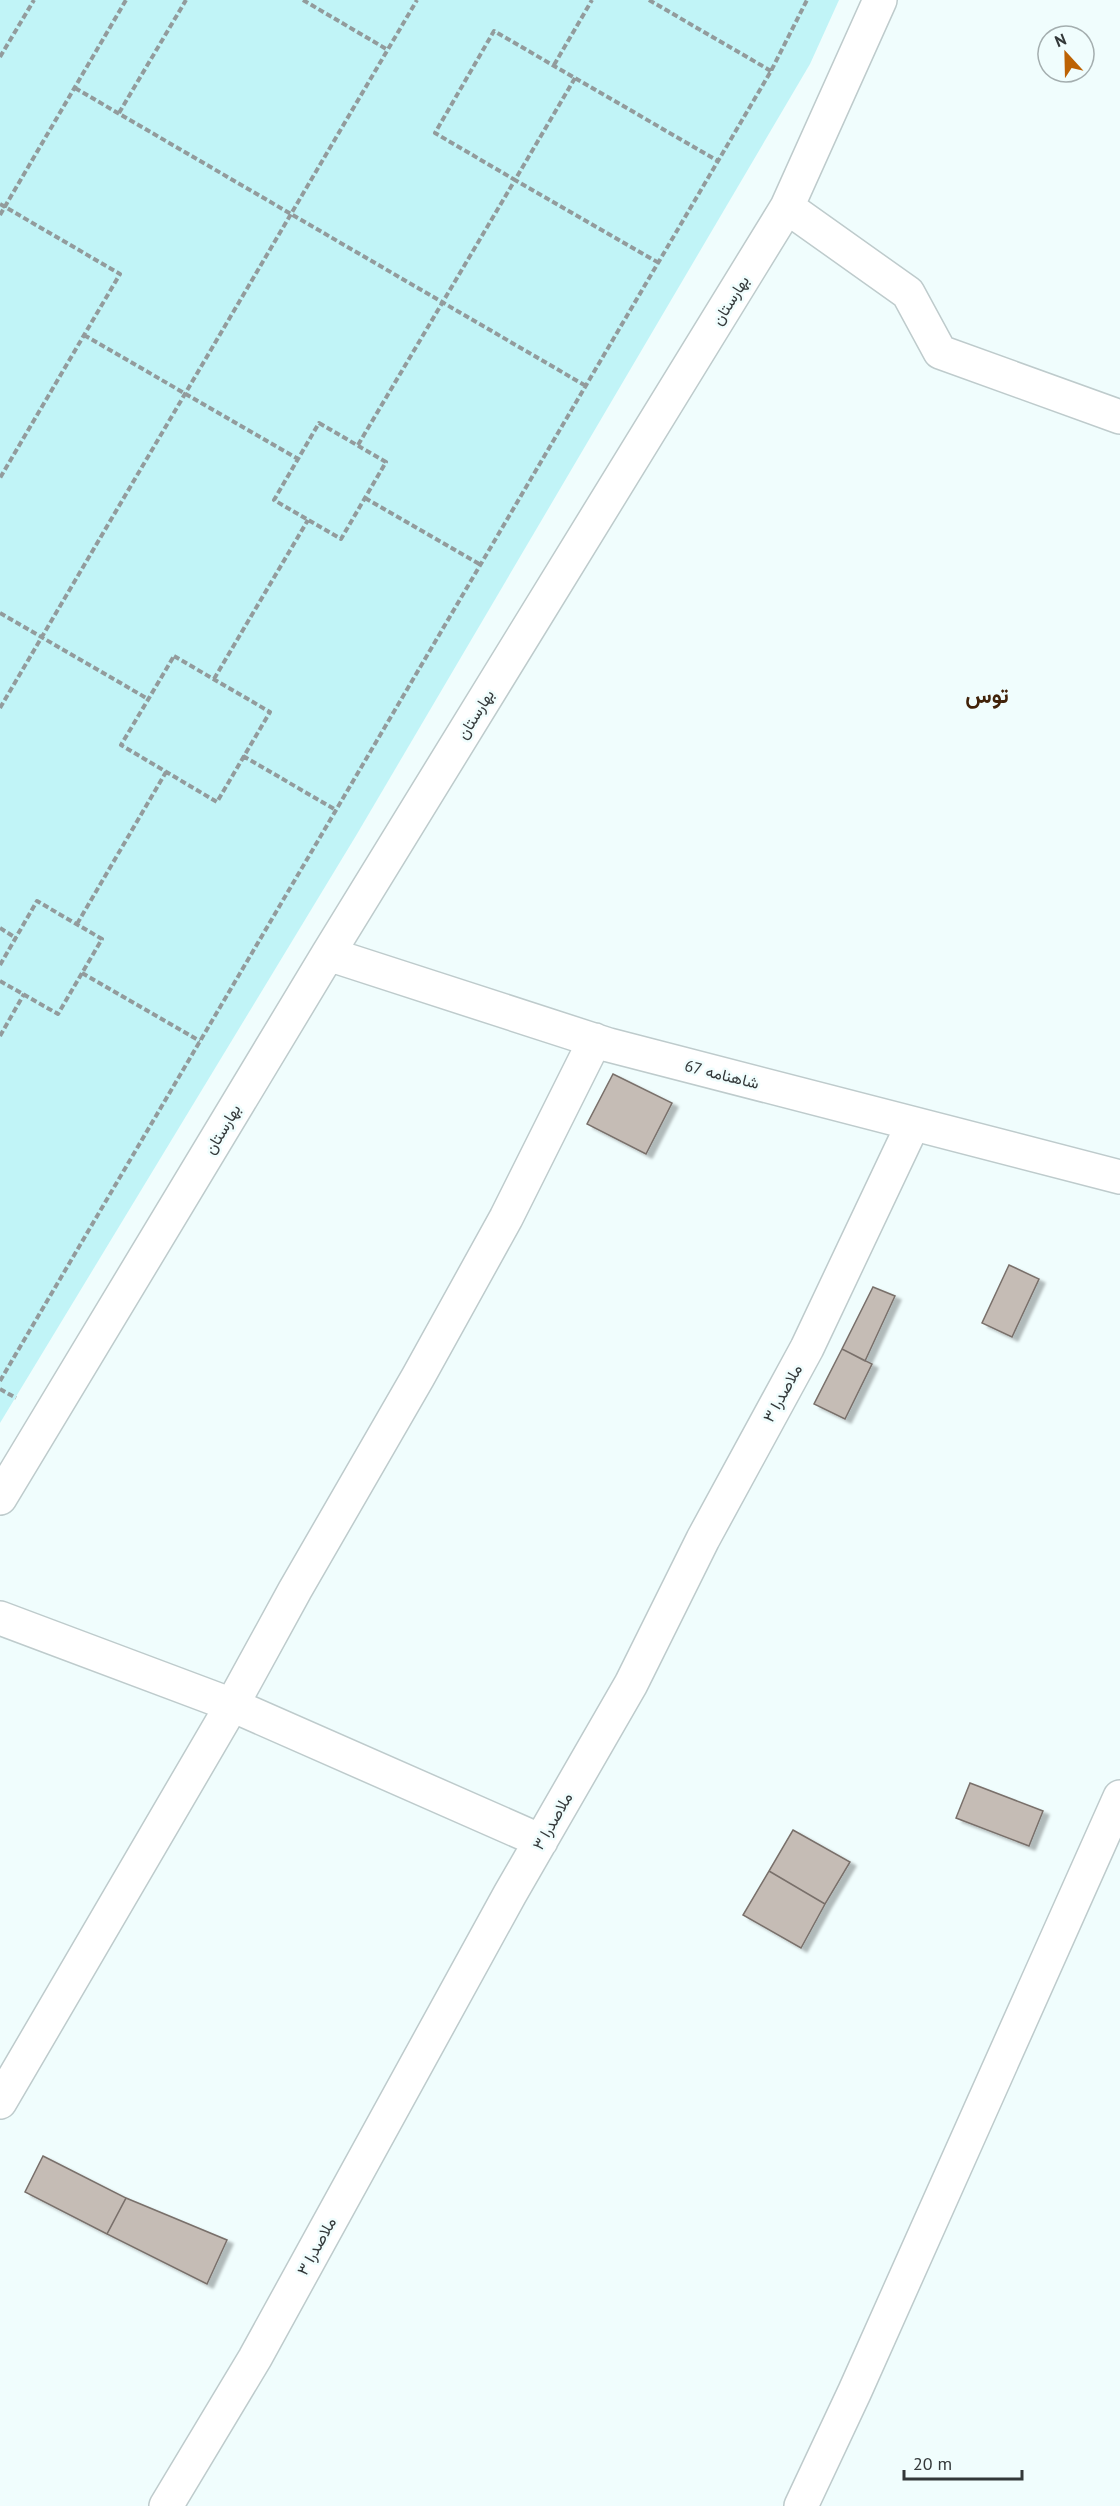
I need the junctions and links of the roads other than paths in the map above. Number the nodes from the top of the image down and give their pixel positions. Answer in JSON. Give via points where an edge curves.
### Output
{"nodes":[{"id":1,"x":880,"y":0,"type":"edge"},
{"id":2,"x":787,"y":207,"type":"junction"},
{"id":3,"x":1120,"y":417,"type":"edge"},
{"id":4,"x":328,"y":954,"type":"junction"},
{"id":5,"x":595,"y":1040,"type":"junction"},
{"id":6,"x":913,"y":1124,"type":"junction"},
{"id":7,"x":1120,"y":1178,"type":"edge"},
{"id":8,"x":0,"y":1498,"type":"edge"},
{"id":9,"x":0,"y":1618,"type":"edge"},
{"id":10,"x":232,"y":1705,"type":"junction"},
{"id":11,"x":1120,"y":1797,"type":"edge"},
{"id":12,"x":541,"y":1841,"type":"junction"},
{"id":13,"x":0,"y":2102,"type":"edge"},
{"id":14,"x":166,"y":2506,"type":"edge"},
{"id":15,"x":801,"y":2506,"type":"edge"}],
"edges":[{"from":1,"to":2,"type":"street","name":"بهارستان"},
{"from":2,"to":3,"type":"street","via":[[908,293],[940,352]]},
{"from":2,"to":4,"type":"street","name":"بهارستان"},
{"from":4,"to":5,"type":"street","name":"شاهنامه 67"},
{"from":4,"to":8,"type":"street","name":"بهارستان"},
{"from":5,"to":6,"type":"street","name":"شاهنامه 67"},
{"from":5,"to":10,"type":"street","via":[[500,1228]]},
{"from":6,"to":7,"type":"street","name":"شاهنامه 67"},
{"from":6,"to":12,"type":"street","name":"ملاصدرا ۳","via":[[807,1348],[703,1539],[631,1684]]},
{"from":9,"to":10,"type":"street"},
{"from":10,"to":12,"type":"street"},
{"from":10,"to":13,"type":"street"},
{"from":11,"to":15,"type":"street"},
{"from":12,"to":14,"type":"street","name":"ملاصدرا ۳","via":[[255,2358]]}]}
